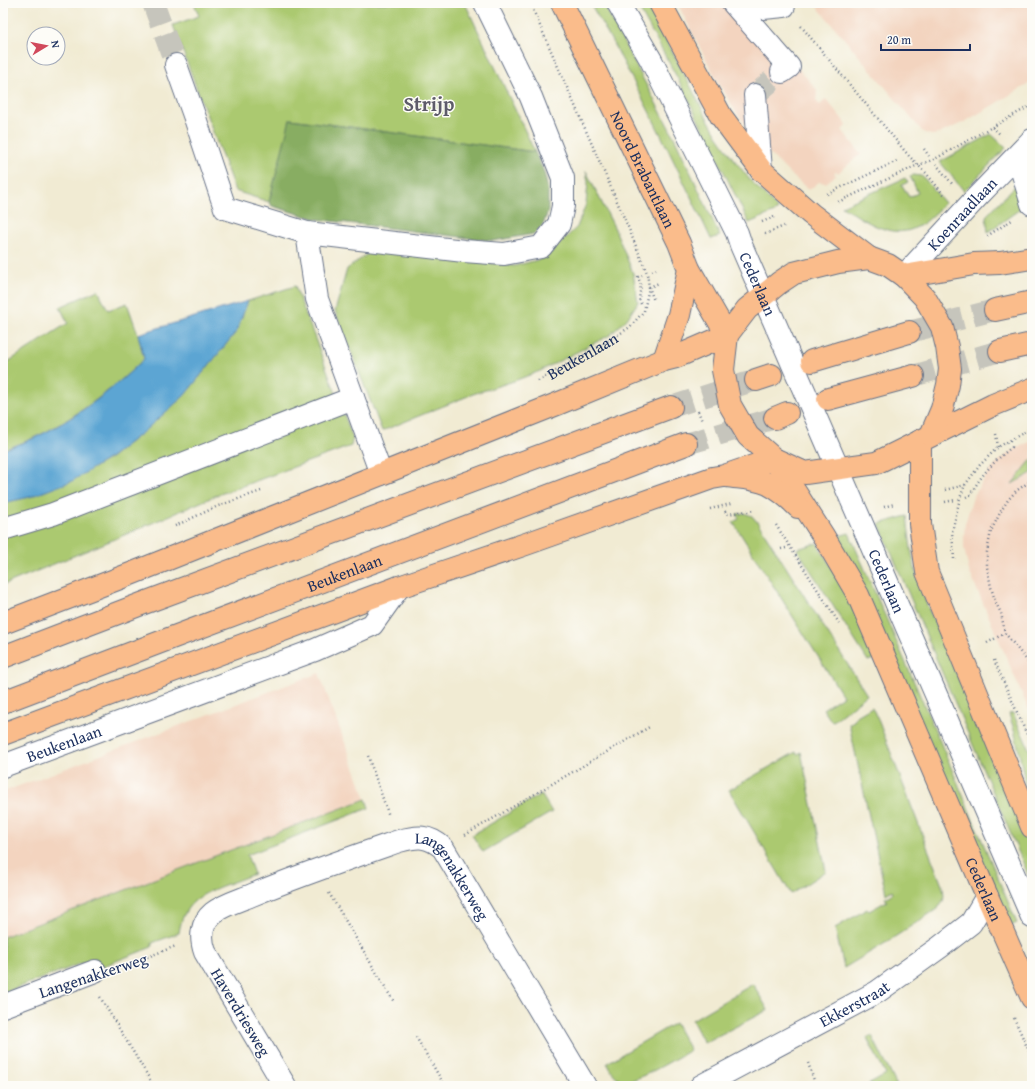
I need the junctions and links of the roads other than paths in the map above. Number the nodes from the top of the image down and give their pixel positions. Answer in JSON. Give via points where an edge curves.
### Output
{"nodes":[{"id":1,"x":485,"y":3,"type":"edge"},
{"id":2,"x":562,"y":3,"type":"edge"},
{"id":3,"x":618,"y":3,"type":"edge"},
{"id":4,"x":660,"y":3,"type":"edge"},
{"id":5,"x":733,"y":3,"type":"edge"},
{"id":6,"x":759,"y":3,"type":"edge"},
{"id":7,"x":784,"y":6,"type":"road end"},
{"id":8,"x":176,"y":65,"type":"tunnel mouth"},
{"id":9,"x":782,"y":72,"type":"dead end"},
{"id":10,"x":755,"y":95,"type":"dead end"},
{"id":11,"x":1026,"y":146,"type":"edge"},
{"id":12,"x":761,"y":170,"type":"junction"},
{"id":13,"x":1032,"y":204,"type":"edge"},
{"id":14,"x":307,"y":233,"type":"junction"},
{"id":15,"x":869,"y":258,"type":"junction"},
{"id":16,"x":1032,"y":258,"type":"edge"},
{"id":17,"x":689,"y":269,"type":"junction"},
{"id":18,"x":904,"y":276,"type":"junction"},
{"id":19,"x":763,"y":296,"type":"junction"},
{"id":20,"x":1032,"y":302,"type":"edge"},
{"id":21,"x":995,"y":310,"type":"tunnel mouth"},
{"id":22,"x":909,"y":332,"type":"tunnel mouth"},
{"id":23,"x":727,"y":335,"type":"junction"},
{"id":24,"x":1032,"y":344,"type":"edge"},
{"id":25,"x":1000,"y":351,"type":"tunnel mouth"},
{"id":26,"x":664,"y":360,"type":"junction"},
{"id":27,"x":812,"y":361,"type":"dead end"},
{"id":28,"x":913,"y":376,"type":"tunnel mouth"},
{"id":29,"x":1032,"y":389,"type":"edge"},
{"id":30,"x":353,"y":398,"type":"junction"},
{"id":31,"x":1010,"y":398,"type":"junction"},
{"id":32,"x":828,"y":399,"type":"dead end"},
{"id":33,"x":1032,"y":401,"type":"edge"},
{"id":34,"x":671,"y":407,"type":"tunnel mouth"},
{"id":35,"x":925,"y":438,"type":"junction"},
{"id":36,"x":686,"y":444,"type":"tunnel mouth"},
{"id":37,"x":774,"y":459,"type":"junction"},
{"id":38,"x":839,"y":468,"type":"junction"},
{"id":39,"x":381,"y":474,"type":"junction"},
{"id":40,"x":724,"y":476,"type":"junction"},
{"id":41,"x":817,"y":527,"type":"junction"},
{"id":42,"x":3,"y":529,"type":"edge"},
{"id":43,"x":399,"y":587,"type":"junction"},
{"id":44,"x":3,"y":623,"type":"edge"},
{"id":45,"x":3,"y":657,"type":"edge"},
{"id":46,"x":3,"y":702,"type":"edge"},
{"id":47,"x":3,"y":734,"type":"edge"},
{"id":48,"x":3,"y":766,"type":"edge"},
{"id":49,"x":1032,"y":827,"type":"edge"},
{"id":50,"x":987,"y":896,"type":"junction"},
{"id":51,"x":1032,"y":917,"type":"edge"},
{"id":52,"x":202,"y":936,"type":"joint"},
{"id":53,"x":91,"y":973,"type":"road end"},
{"id":54,"x":1032,"y":998,"type":"edge"},
{"id":55,"x":3,"y":1006,"type":"edge"},
{"id":56,"x":285,"y":1086,"type":"edge"},
{"id":57,"x":585,"y":1086,"type":"edge"},
{"id":58,"x":701,"y":1086,"type":"edge"}],
"edges":[{"from":1,"to":14,"type":"street","via":[[531,97],[563,178],[563,206],[559,224],[541,247],[504,254]]},
{"from":2,"to":17,"type":"main road","name":"Noord Brabantlaan","via":[[679,243]]},
{"from":3,"to":19,"type":"street","name":"Cederlaan","via":[[651,60],[727,214]]},
{"from":4,"to":12,"type":"main road","via":[[721,116]]},
{"from":5,"to":9,"type":"street","via":[[789,67]]},
{"from":6,"to":7,"type":"street","via":[[763,8]]},
{"from":8,"to":14,"type":"street","via":[[225,208]]},
{"from":10,"to":12,"type":"street"},
{"from":11,"to":13,"type":"street","via":[[1022,171]]},
{"from":11,"to":18,"type":"street","name":"Koenraadlaan"},
{"from":12,"to":15,"type":"main road","via":[[811,214]]},
{"from":14,"to":30,"type":"street","via":[[317,299]]},
{"from":15,"to":18,"type":"main road","via":[[888,265]]},
{"from":15,"to":19,"type":"main road","via":[[838,262],[794,273]]},
{"from":16,"to":18,"type":"main road","via":[[974,264]]},
{"from":17,"to":23,"type":"main road","name":"Noord Brabantlaan"},
{"from":17,"to":26,"type":"main road"},
{"from":18,"to":35,"type":"main road","via":[[925,298],[942,327],[950,369],[942,410]]},
{"from":19,"to":23,"type":"main road","via":[[747,309]]},
{"from":19,"to":38,"type":"street","name":"Cederlaan"},
{"from":20,"to":21,"type":"main road"},
{"from":22,"to":27,"type":"main road"},
{"from":23,"to":26,"type":"main road"},
{"from":23,"to":37,"type":"main road","via":[[723,370],[730,405],[748,436]]},
{"from":24,"to":25,"type":"main road"},
{"from":26,"to":39,"type":"main road"},
{"from":28,"to":32,"type":"main road"},
{"from":29,"to":31,"type":"main road"},
{"from":30,"to":39,"type":"street"},
{"from":30,"to":42,"type":"street","via":[[53,514]]},
{"from":31,"to":33,"type":"street"},
{"from":31,"to":35,"type":"main road"},
{"from":34,"to":45,"type":"main road"},
{"from":35,"to":38,"type":"main road","via":[[876,463]]},
{"from":35,"to":49,"type":"main road","via":[[920,524],[927,572]]},
{"from":36,"to":46,"type":"main road","name":"Beukenlaan"},
{"from":37,"to":38,"type":"main road","via":[[805,473]]},
{"from":37,"to":40,"type":"main road"},
{"from":37,"to":41,"type":"main road","name":"Cederlaan"},
{"from":38,"to":51,"type":"street","name":"Cederlaan"},
{"from":39,"to":44,"type":"main road"},
{"from":40,"to":41,"type":"main road","via":[[768,484],[792,501]]},
{"from":40,"to":43,"type":"main road"},
{"from":41,"to":50,"type":"main road","name":"Cederlaan","via":[[858,595]]},
{"from":43,"to":47,"type":"main road"},
{"from":43,"to":48,"type":"street","name":"Beukenlaan","via":[[372,625],[359,631],[315,650]]},
{"from":50,"to":54,"type":"main road","name":"Cederlaan"},
{"from":50,"to":58,"type":"street","name":"Ekkerstraat","via":[[971,923],[894,981]]},
{"from":52,"to":56,"type":"street","name":"Haverdriesweg","via":[[202,944],[211,963]]},
{"from":52,"to":57,"type":"street","name":"Langenakkerweg","via":[[209,917],[221,908],[399,840],[421,837],[429,839],[443,848]]},
{"from":53,"to":55,"type":"street","name":"Langenakkerweg"}]}
